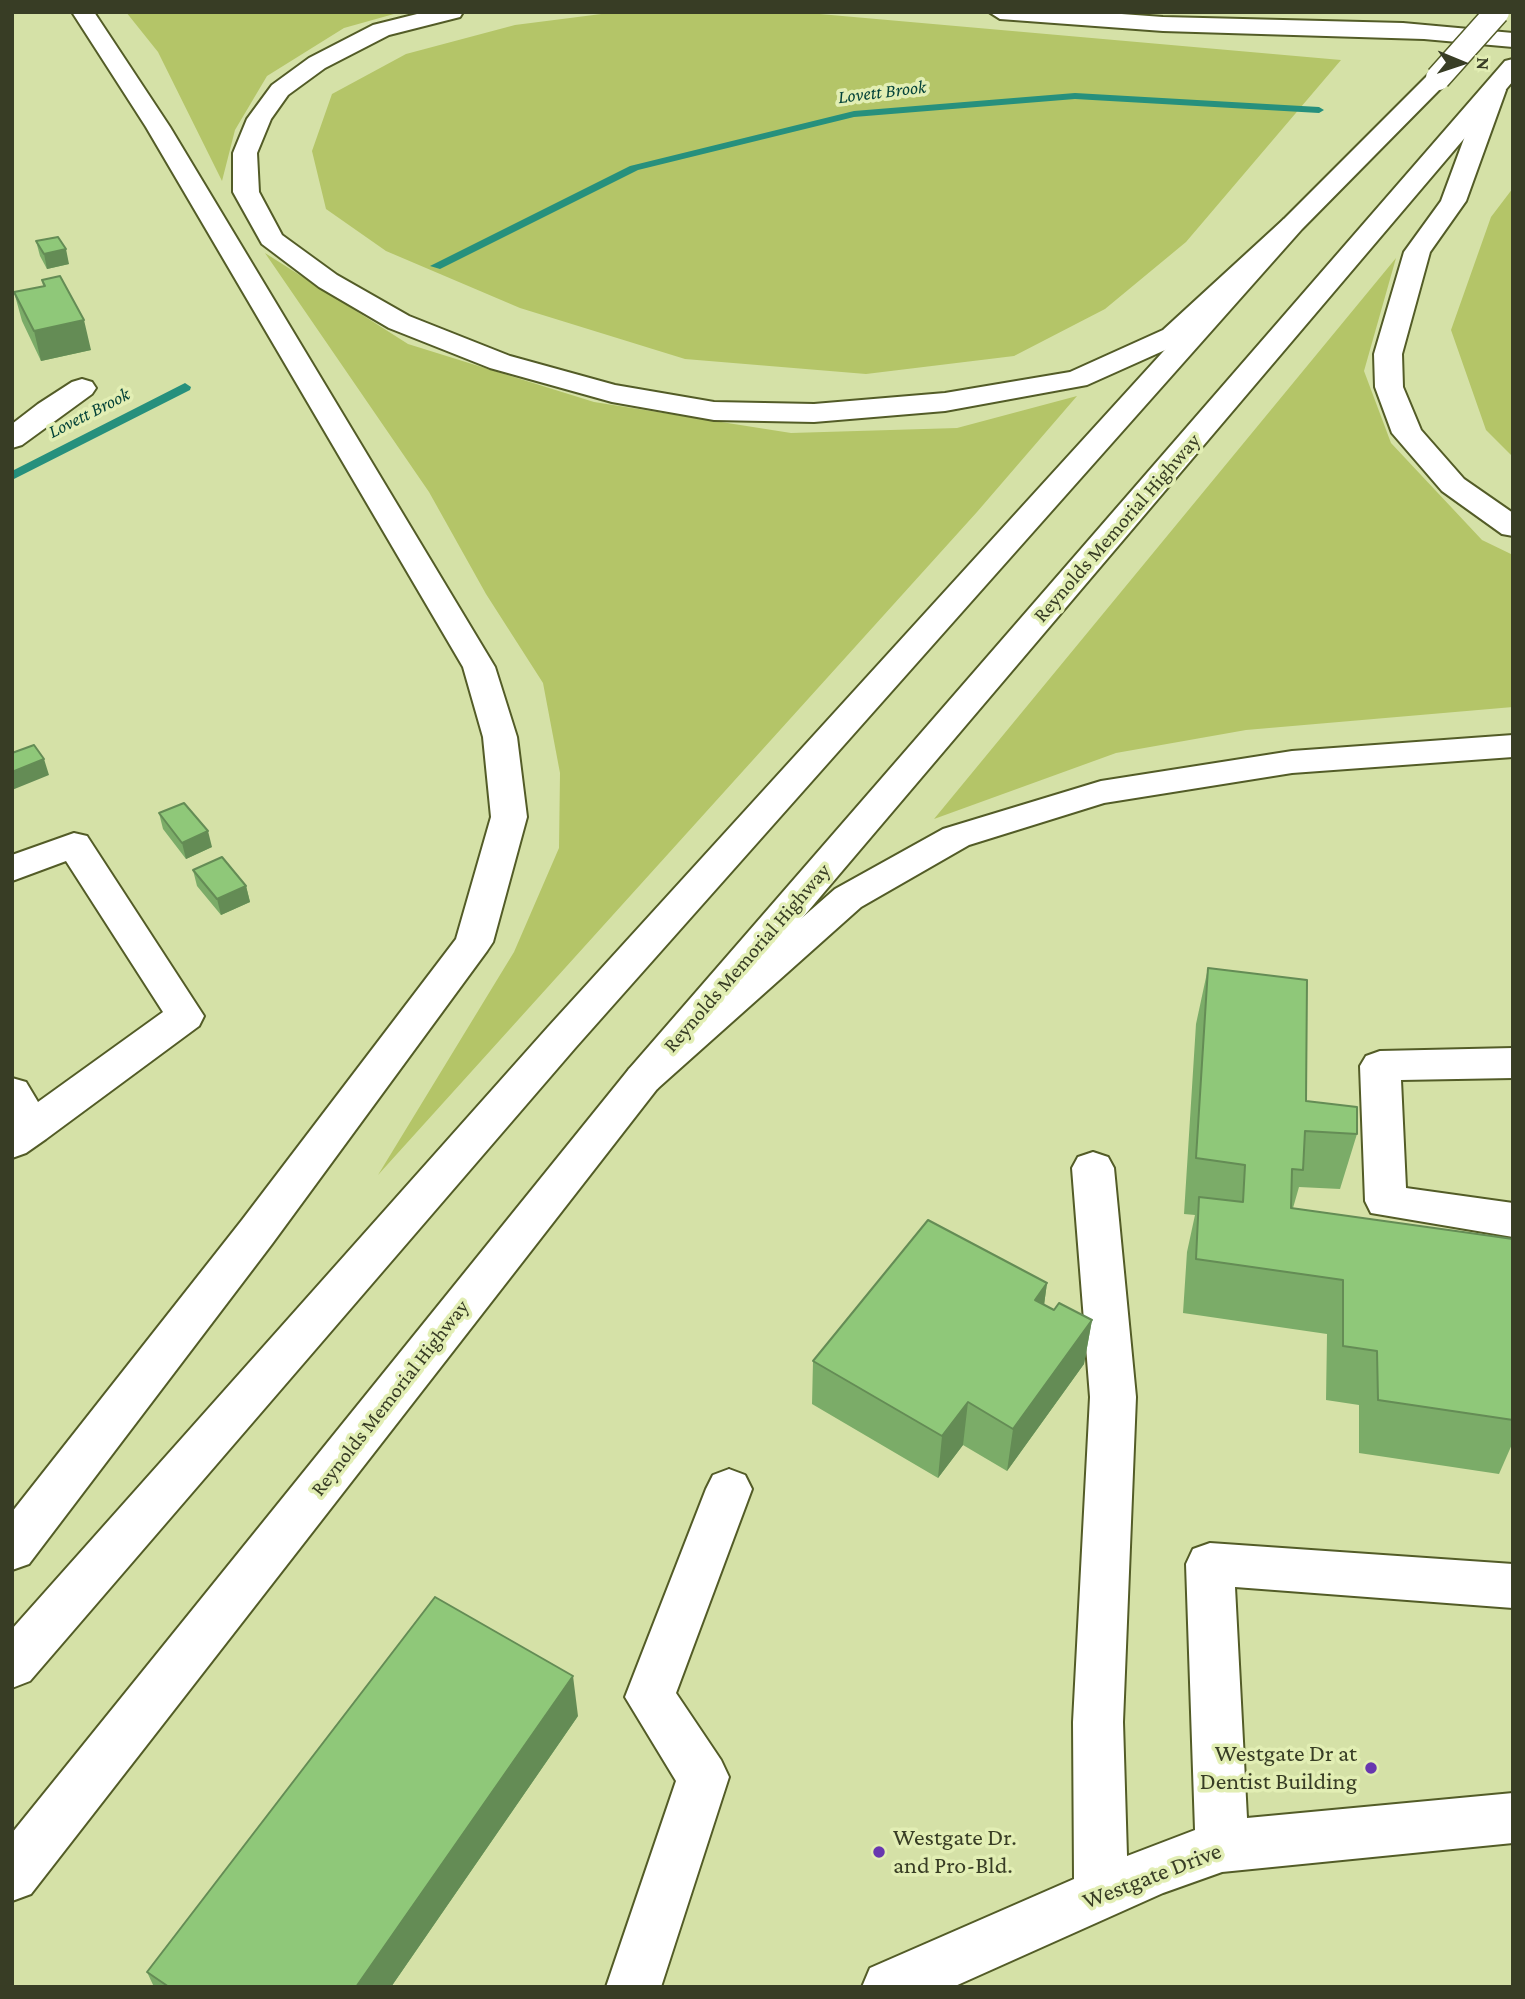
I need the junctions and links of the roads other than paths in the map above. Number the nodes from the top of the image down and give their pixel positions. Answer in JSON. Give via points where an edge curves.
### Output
{"nodes":[{"id":1,"x":83,"y":12,"type":"edge"},
{"id":2,"x":452,"y":12,"type":"edge"},
{"id":3,"x":1000,"y":12,"type":"edge"},
{"id":4,"x":1229,"y":12,"type":"edge"},
{"id":5,"x":1497,"y":12,"type":"edge"},
{"id":6,"x":1428,"y":32,"type":"junction"},
{"id":7,"x":1513,"y":40,"type":"edge"},
{"id":8,"x":1503,"y":78,"type":"edge"},
{"id":9,"x":1293,"y":224,"type":"junction"},
{"id":10,"x":82,"y":388,"type":"dead end"},
{"id":11,"x":12,"y":439,"type":"edge"},
{"id":12,"x":1513,"y":527,"type":"edge"},
{"id":13,"x":1513,"y":746,"type":"edge"},
{"id":14,"x":12,"y":869,"type":"edge"},
{"id":15,"x":1513,"y":1063,"type":"edge"},
{"id":16,"x":643,"y":1079,"type":"junction"},
{"id":17,"x":12,"y":1094,"type":"edge"},
{"id":18,"x":22,"y":1135,"type":"edge"},
{"id":19,"x":1093,"y":1168,"type":"dead end"},
{"id":20,"x":1513,"y":1220,"type":"edge"},
{"id":21,"x":729,"y":1489,"type":"dead end"},
{"id":22,"x":12,"y":1549,"type":"edge"},
{"id":23,"x":1513,"y":1586,"type":"edge"},
{"id":24,"x":12,"y":1665,"type":"edge"},
{"id":25,"x":1513,"y":1818,"type":"edge"},
{"id":26,"x":1222,"y":1846,"type":"junction"},
{"id":27,"x":12,"y":1875,"type":"edge"},
{"id":28,"x":1101,"y":1894,"type":"junction"},
{"id":29,"x":633,"y":1987,"type":"edge"},
{"id":30,"x":890,"y":1987,"type":"edge"}],
"edges":[{"from":1,"to":22,"type":"main road","via":[[158,127],[478,667],[500,737],[509,817],[474,942]]},
{"from":2,"to":9,"type":"main road","via":[[381,30],[317,63],[280,90],[259,119],[245,153],[246,192],[271,239],[328,281],[399,322],[500,362],[612,393],[714,411],[814,413],[944,402],[1077,379],[1173,336]]},
{"from":3,"to":6,"type":"main road","via":[[1163,24]]},
{"from":4,"to":6,"type":"main road"},
{"from":5,"to":9,"type":"main road","bridge":true},
{"from":6,"to":7,"type":"main road"},
{"from":8,"to":12,"type":"main road","via":[[1453,201],[1417,252],[1388,354],[1388,387],[1407,433],[1453,485]]},
{"from":8,"to":16,"type":"main road","name":"Reynolds Memorial Highway"},
{"from":9,"to":24,"type":"main road","via":[[562,1037]]},
{"from":10,"to":11,"type":"main road"},
{"from":13,"to":16,"type":"main road","via":[[1292,762],[1115,790],[956,837],[848,898]]},
{"from":14,"to":18,"type":"main road","via":[[74,845],[185,1016]]},
{"from":15,"to":20,"type":"main road","via":[[1380,1066],[1386,1201]]},
{"from":16,"to":27,"type":"main road","name":"Reynolds Memorial Highway"},
{"from":17,"to":18,"type":"main road"},
{"from":19,"to":28,"type":"main road","via":[[1112,1397],[1098,1722]]},
{"from":21,"to":29,"type":"main road","via":[[650,1697],[703,1777]]},
{"from":23,"to":26,"type":"main road","via":[[1210,1564]]},
{"from":25,"to":26,"type":"main road","name":"Westgate Drive"},
{"from":26,"to":28,"type":"main road","name":"Westgate Drive"},
{"from":28,"to":30,"type":"main road","name":"Westgate Drive"}]}
